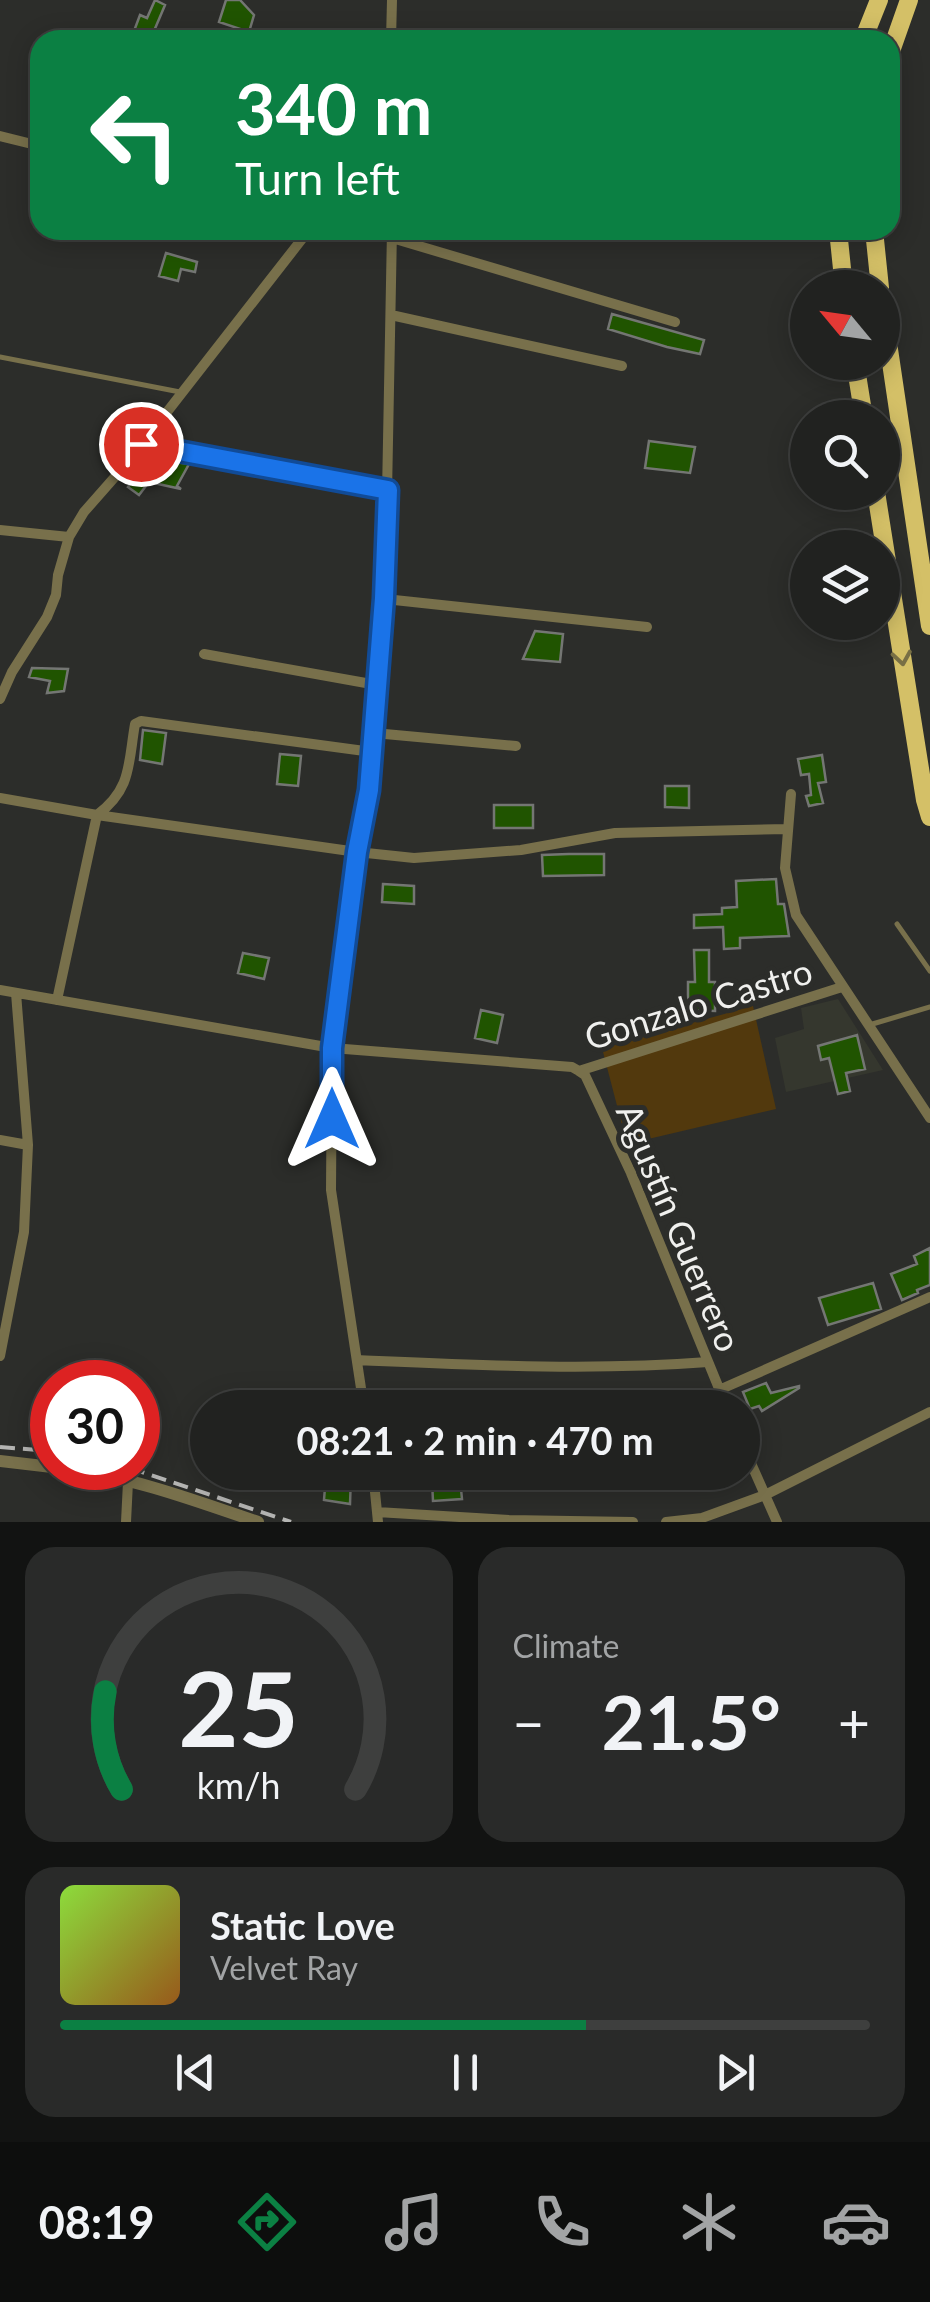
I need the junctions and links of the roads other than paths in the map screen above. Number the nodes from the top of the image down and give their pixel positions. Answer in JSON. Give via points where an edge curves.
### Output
{"nodes":[{"id":1,"x":392,"y":0,"type":"edge"},
{"id":2,"x":879,"y":0,"type":"edge"},
{"id":3,"x":909,"y":0,"type":"edge"},
{"id":4,"x":391,"y":30,"type":"edge"},
{"id":5,"x":867,"y":30,"type":"edge"},
{"id":6,"x":898,"y":30,"type":"edge"},
{"id":7,"x":0,"y":136,"type":"edge"},
{"id":8,"x":30,"y":144,"type":"edge"},
{"id":9,"x":301,"y":240,"type":"edge"},
{"id":10,"x":392,"y":240,"type":"edge"},
{"id":11,"x":411,"y":240,"type":"edge"},
{"id":12,"x":839,"y":240,"type":"edge"},
{"id":13,"x":875,"y":240,"type":"edge"},
{"id":14,"x":842,"y":270,"type":"edge"},
{"id":15,"x":878,"y":270,"type":"edge"},
{"id":16,"x":391,"y":314,"type":"junction"},
{"id":17,"x":675,"y":322,"type":"dead end"},
{"id":18,"x":0,"y":357,"type":"edge"},
{"id":19,"x":622,"y":366,"type":"dead end"},
{"id":20,"x":897,"y":380,"type":"edge"},
{"id":21,"x":180,"y":392,"type":"junction"},
{"id":22,"x":141,"y":444,"type":"junction"},
{"id":23,"x":388,"y":490,"type":"junction"},
{"id":24,"x":879,"y":510,"type":"edge"},
{"id":25,"x":922,"y":517,"type":"edge"},
{"id":26,"x":0,"y":530,"type":"edge"},
{"id":27,"x":69,"y":537,"type":"junction"},
{"id":28,"x":384,"y":598,"type":"junction"},
{"id":29,"x":930,"y":626,"type":"edge"},
{"id":30,"x":647,"y":627,"type":"dead end"},
{"id":31,"x":204,"y":654,"type":"dead end"},
{"id":32,"x":378,"y":685,"type":"junction"},
{"id":33,"x":0,"y":699,"type":"edge"},
{"id":34,"x":374,"y":733,"type":"junction"},
{"id":35,"x":516,"y":746,"type":"dead end"},
{"id":36,"x":372,"y":752,"type":"junction"},
{"id":37,"x":790,"y":794,"type":"dead end"},
{"id":38,"x":0,"y":798,"type":"edge"},
{"id":39,"x":97,"y":815,"type":"junction"},
{"id":40,"x":930,"y":817,"type":"edge"},
{"id":41,"x":787,"y":829,"type":"junction"},
{"id":42,"x":357,"y":852,"type":"junction"},
{"id":43,"x":897,"y":924,"type":"dead end"},
{"id":44,"x":930,"y":971,"type":"edge"},
{"id":45,"x":842,"y":987,"type":"junction"},
{"id":46,"x":0,"y":990,"type":"edge"},
{"id":47,"x":16,"y":993,"type":"junction"},
{"id":48,"x":57,"y":1000,"type":"junction"},
{"id":49,"x":930,"y":1007,"type":"edge"},
{"id":50,"x":869,"y":1025,"type":"junction"},
{"id":51,"x":332,"y":1048,"type":"junction"},
{"id":52,"x":579,"y":1071,"type":"junction"},
{"id":53,"x":930,"y":1118,"type":"edge"},
{"id":54,"x":0,"y":1140,"type":"edge"},
{"id":55,"x":28,"y":1145,"type":"junction"},
{"id":56,"x":930,"y":1296,"type":"edge"},
{"id":57,"x":0,"y":1356,"type":"edge"},
{"id":58,"x":357,"y":1360,"type":"junction"},
{"id":59,"x":708,"y":1362,"type":"junction"},
{"id":60,"x":361,"y":1390,"type":"edge"},
{"id":61,"x":719,"y":1390,"type":"joint"},
{"id":62,"x":930,"y":1412,"type":"edge"},
{"id":63,"x":0,"y":1460,"type":"edge"},
{"id":64,"x":30,"y":1464,"type":"edge"},
{"id":65,"x":760,"y":1482,"type":"edge"},
{"id":66,"x":128,"y":1490,"type":"edge"},
{"id":67,"x":154,"y":1490,"type":"edge"},
{"id":68,"x":375,"y":1490,"type":"edge"},
{"id":69,"x":766,"y":1495,"type":"junction"},
{"id":70,"x":378,"y":1517,"type":"edge"},
{"id":71,"x":126,"y":1522,"type":"edge"},
{"id":72,"x":258,"y":1522,"type":"edge"},
{"id":73,"x":633,"y":1522,"type":"edge"},
{"id":74,"x":666,"y":1522,"type":"edge"},
{"id":75,"x":777,"y":1522,"type":"edge"}],
"edges":[{"from":1,"to":4,"type":"street"},
{"from":2,"to":5,"type":"highway"},
{"from":3,"to":6,"type":"highway"},
{"from":7,"to":8,"type":"street"},
{"from":9,"to":21,"type":"street"},
{"from":10,"to":16,"type":"street"},
{"from":11,"to":17,"type":"street"},
{"from":12,"to":14,"type":"highway"},
{"from":13,"to":15,"type":"highway"},
{"from":16,"to":19,"type":"street"},
{"from":16,"to":23,"type":"street"},
{"from":18,"to":21,"type":"lane"},
{"from":20,"to":25,"type":"highway"},
{"from":21,"to":22,"type":"street"},
{"from":22,"to":23,"type":"street"},
{"from":22,"to":27,"type":"street"},
{"from":23,"to":28,"type":"street"},
{"from":24,"to":40,"type":"highway","one_way":true},
{"from":25,"to":29,"type":"highway"},
{"from":26,"to":27,"type":"street"},
{"from":27,"to":33,"type":"street","via":[[56,596]]},
{"from":28,"to":30,"type":"street"},
{"from":28,"to":32,"type":"street"},
{"from":31,"to":32,"type":"street"},
{"from":32,"to":34,"type":"street"},
{"from":34,"to":35,"type":"street"},
{"from":34,"to":36,"type":"street"},
{"from":36,"to":39,"type":"street","via":[[141,721],[135,724],[125,783]]},
{"from":36,"to":42,"type":"street"},
{"from":37,"to":41,"type":"street"},
{"from":38,"to":39,"type":"street"},
{"from":39,"to":42,"type":"street"},
{"from":39,"to":48,"type":"street"},
{"from":41,"to":42,"type":"street","via":[[615,833],[521,850],[414,858]]},
{"from":41,"to":45,"type":"street","via":[[785,868],[796,915]]},
{"from":42,"to":51,"type":"street"},
{"from":43,"to":44,"type":"lane"},
{"from":45,"to":50,"type":"street"},
{"from":45,"to":52,"type":"street","name":"Gonzalo Castro"},
{"from":46,"to":47,"type":"street","name":"Gonzalo Castro"},
{"from":47,"to":48,"type":"street","name":"Gonzalo Castro"},
{"from":47,"to":55,"type":"street"},
{"from":48,"to":51,"type":"street","name":"Gonzalo Castro"},
{"from":49,"to":50,"type":"lane"},
{"from":50,"to":53,"type":"street"},
{"from":51,"to":52,"type":"street","name":"Gonzalo Castro"},
{"from":51,"to":58,"type":"street","via":[[331,1190]]},
{"from":52,"to":59,"type":"street","name":"Agustín Guerrero","via":[[631,1173]]},
{"from":54,"to":55,"type":"street"},
{"from":55,"to":57,"type":"street","via":[[24,1232]]},
{"from":56,"to":61,"type":"street"},
{"from":58,"to":59,"type":"street","via":[[637,1368]]},
{"from":58,"to":60,"type":"street"},
{"from":59,"to":61,"type":"street","name":"Agustín Guerrero"},
{"from":62,"to":69,"type":"street"},
{"from":63,"to":64,"type":"street"},
{"from":65,"to":69,"type":"street"},
{"from":66,"to":71,"type":"street"},
{"from":67,"to":72,"type":"street"},
{"from":68,"to":70,"type":"street"},
{"from":69,"to":74,"type":"street","via":[[702,1518]]},
{"from":69,"to":75,"type":"street"},
{"from":70,"to":73,"type":"street"}]}
